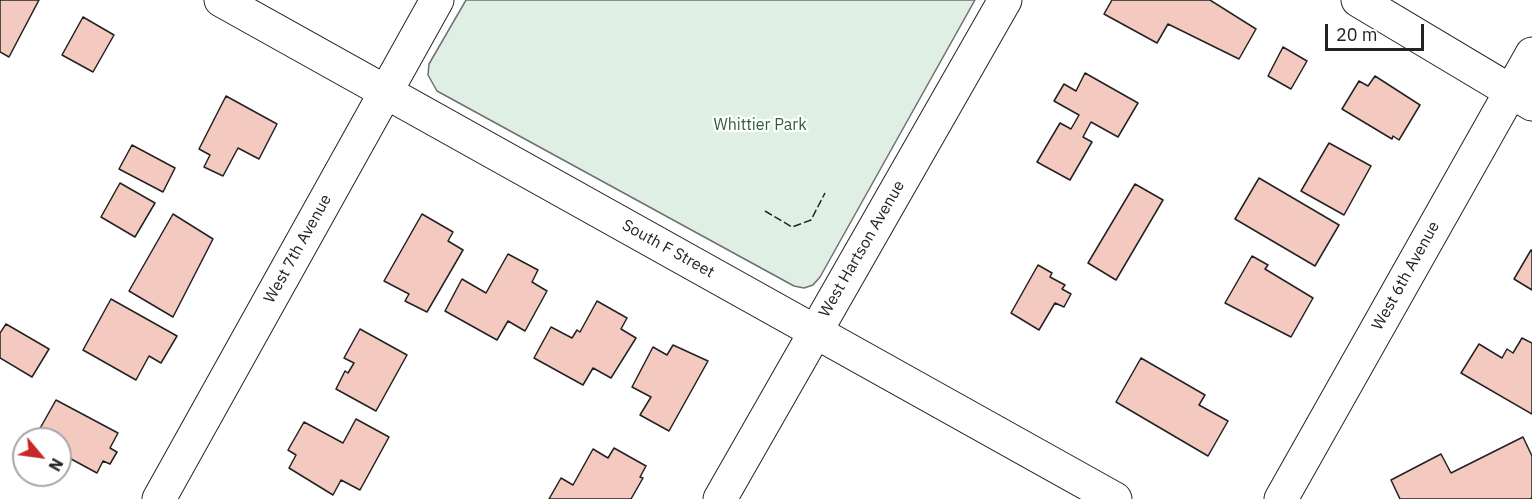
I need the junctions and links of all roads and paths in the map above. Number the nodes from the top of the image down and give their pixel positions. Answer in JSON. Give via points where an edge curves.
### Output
{"nodes":[{"id":1,"x":221,"y":0,"type":"edge"},
{"id":2,"x":437,"y":0,"type":"edge"},
{"id":3,"x":1005,"y":0,"type":"edge"},
{"id":4,"x":1358,"y":0,"type":"edge"},
{"id":5,"x":1532,"y":54,"type":"edge"},
{"id":6,"x":384,"y":92,"type":"junction"},
{"id":7,"x":1521,"y":97,"type":"edge"},
{"id":8,"x":815,"y":330,"type":"junction"},
{"id":9,"x":159,"y":499,"type":"edge"},
{"id":10,"x":720,"y":499,"type":"edge"},
{"id":11,"x":1115,"y":499,"type":"edge"},
{"id":12,"x":1281,"y":499,"type":"edge"}],
"edges":[{"from":1,"to":6,"type":"street","name":"South F Street"},
{"from":2,"to":6,"type":"street","name":"West 7th Avenue"},
{"from":3,"to":8,"type":"street","name":"West Hartson Avenue"},
{"from":4,"to":7,"type":"street"},
{"from":5,"to":7,"type":"street","name":"West 6th Avenue"},
{"from":6,"to":8,"type":"street","name":"South F Street"},
{"from":6,"to":9,"type":"street","name":"West 7th Avenue"},
{"from":7,"to":12,"type":"street","name":"West 6th Avenue"},
{"from":8,"to":10,"type":"street","name":"West Hartson Avenue"},
{"from":8,"to":11,"type":"street","name":"South F Street"}]}
